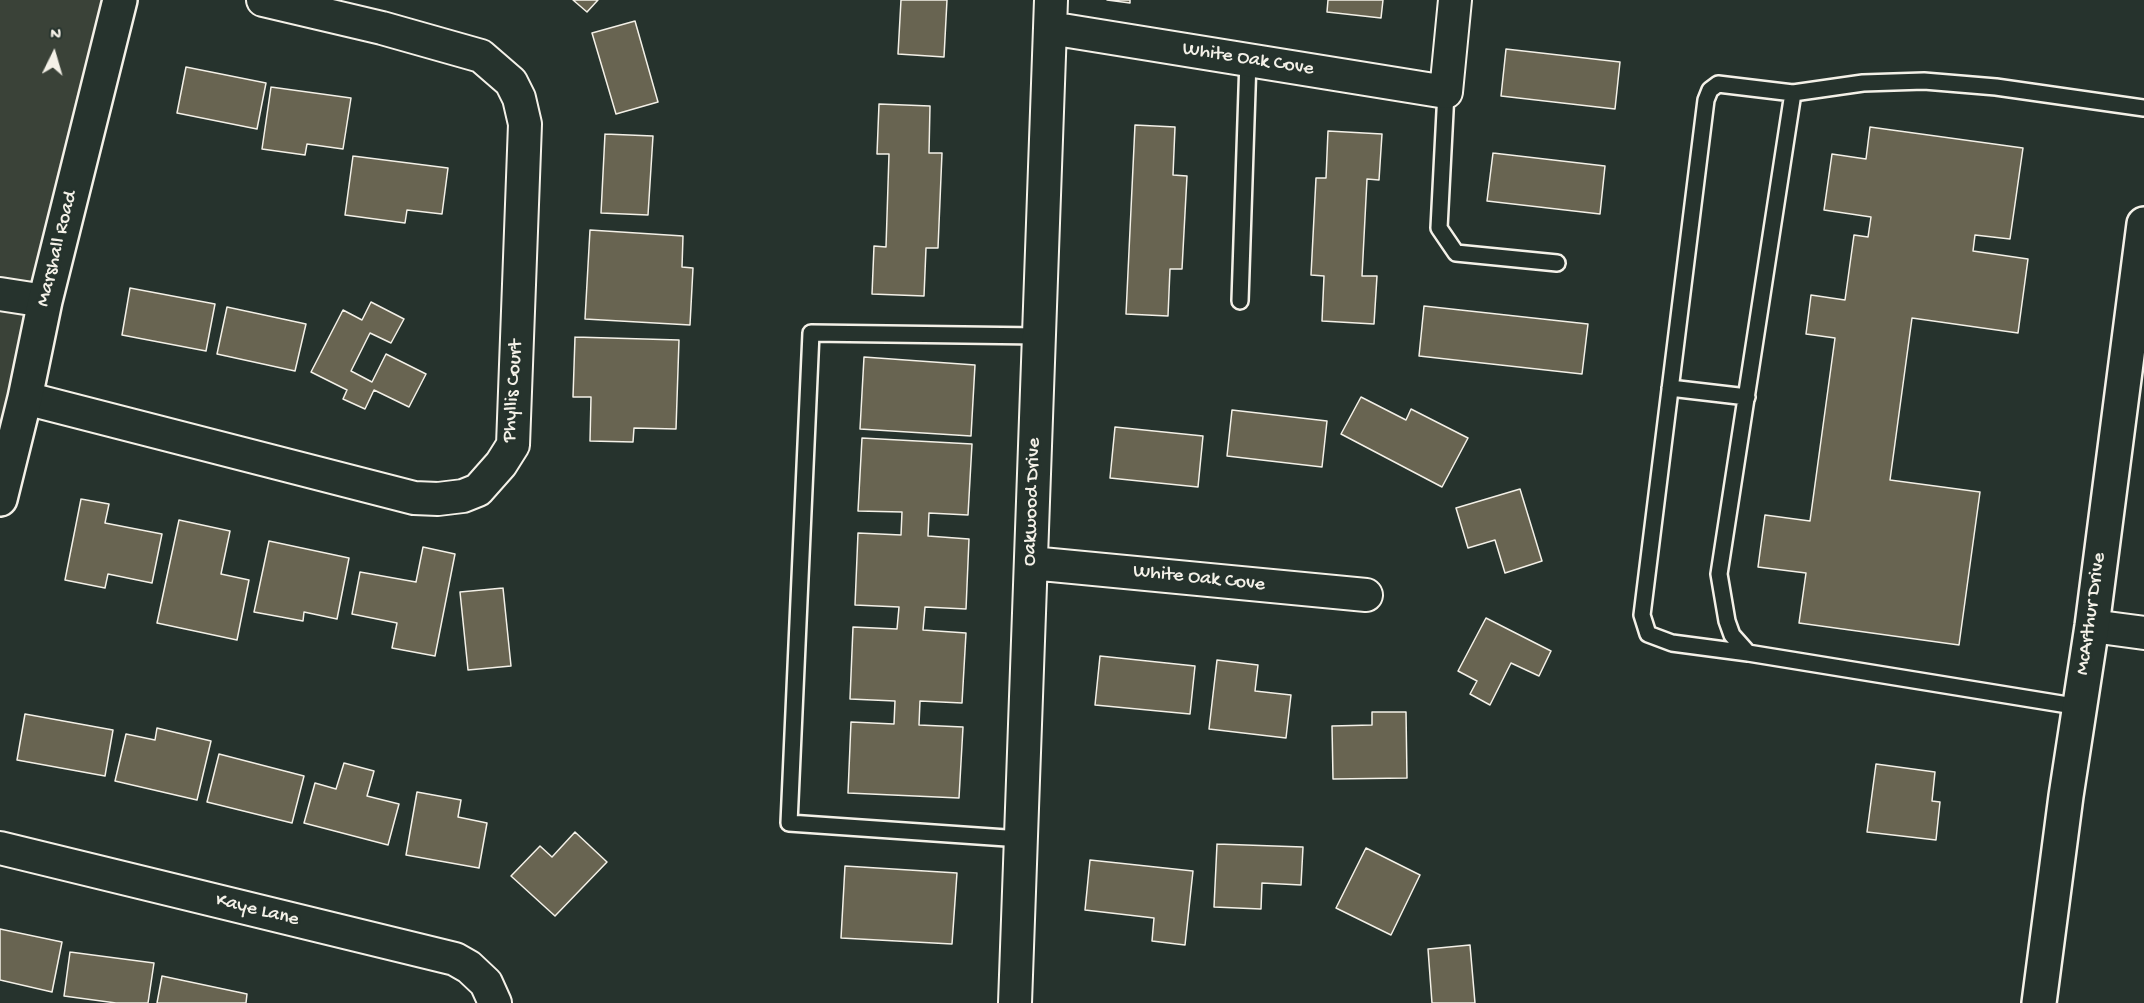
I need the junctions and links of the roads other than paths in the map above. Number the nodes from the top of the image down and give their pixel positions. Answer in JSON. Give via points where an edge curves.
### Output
{"nodes":[{"id":1,"x":120,"y":0,"type":"edge"},
{"id":2,"x":263,"y":0,"type":"edge"},
{"id":3,"x":1455,"y":0,"type":"edge"},
{"id":4,"x":1050,"y":14,"type":"edge"},
{"id":5,"x":1248,"y":60,"type":"junction"},
{"id":6,"x":1446,"y":92,"type":"junction"},
{"id":7,"x":1793,"y":93,"type":"junction"},
{"id":8,"x":2144,"y":108,"type":"edge"},
{"id":9,"x":2144,"y":224,"type":"edge"},
{"id":10,"x":1557,"y":263,"type":"dead end"},
{"id":11,"x":0,"y":294,"type":"edge"},
{"id":12,"x":45,"y":301,"type":"junction"},
{"id":13,"x":1240,"y":301,"type":"dead end"},
{"id":14,"x":1039,"y":336,"type":"junction"},
{"id":15,"x":1670,"y":388,"type":"junction"},
{"id":16,"x":1747,"y":397,"type":"junction"},
{"id":17,"x":25,"y":398,"type":"junction"},
{"id":18,"x":0,"y":499,"type":"edge"},
{"id":19,"x":1031,"y":563,"type":"junction"},
{"id":20,"x":1366,"y":596,"type":"dead end"},
{"id":21,"x":2092,"y":626,"type":"junction"},
{"id":22,"x":2144,"y":633,"type":"edge"},
{"id":23,"x":1748,"y":652,"type":"junction"},
{"id":24,"x":2079,"y":707,"type":"junction"},
{"id":25,"x":1021,"y":839,"type":"junction"},
{"id":26,"x":0,"y":848,"type":"edge"},
{"id":27,"x":495,"y":1003,"type":"edge"},
{"id":28,"x":1015,"y":1003,"type":"edge"},
{"id":29,"x":2039,"y":1003,"type":"edge"}],
"edges":[{"from":1,"to":12,"type":"street","name":"Marshall Road"},
{"from":2,"to":17,"type":"street","name":"Phyllis Court","via":[[481,56],[511,82],[525,124],[513,445],[478,490],[463,496],[414,498]]},
{"from":3,"to":6,"type":"street"},
{"from":4,"to":5,"type":"street","name":"White Oak Cove"},
{"from":4,"to":14,"type":"street","name":"Oakwood Drive"},
{"from":5,"to":6,"type":"street","name":"White Oak Cove"},
{"from":5,"to":13,"type":"lane"},
{"from":6,"to":10,"type":"lane","via":[[1439,228],[1456,253]]},
{"from":7,"to":8,"type":"lane","via":[[1863,83],[1923,81]]},
{"from":7,"to":15,"type":"lane","via":[[1718,84],[1710,90]]},
{"from":7,"to":16,"type":"lane"},
{"from":9,"to":21,"type":"street","name":"McArthur Drive"},
{"from":11,"to":12,"type":"street"},
{"from":12,"to":17,"type":"street","name":"Marshall Road"},
{"from":14,"to":19,"type":"street","name":"Oakwood Drive"},
{"from":14,"to":25,"type":"lane","via":[[811,333],[789,813],[789,823]]},
{"from":15,"to":16,"type":"lane"},
{"from":15,"to":23,"type":"lane","via":[[1642,615],[1648,634],[1672,643]]},
{"from":16,"to":23,"type":"lane","via":[[1719,574],[1732,635]]},
{"from":17,"to":18,"type":"street","name":"Marshall Road"},
{"from":19,"to":20,"type":"street","name":"White Oak Cove"},
{"from":19,"to":25,"type":"street","name":"Oakwood Drive"},
{"from":21,"to":22,"type":"street"},
{"from":21,"to":24,"type":"street","name":"McArthur Drive"},
{"from":23,"to":24,"type":"lane"},
{"from":24,"to":29,"type":"street","name":"McArthur Drive"},
{"from":25,"to":28,"type":"street","name":"Oakwood Drive"},
{"from":26,"to":27,"type":"street","name":"Kaye Lane","via":[[455,959],[486,983]]}]}
